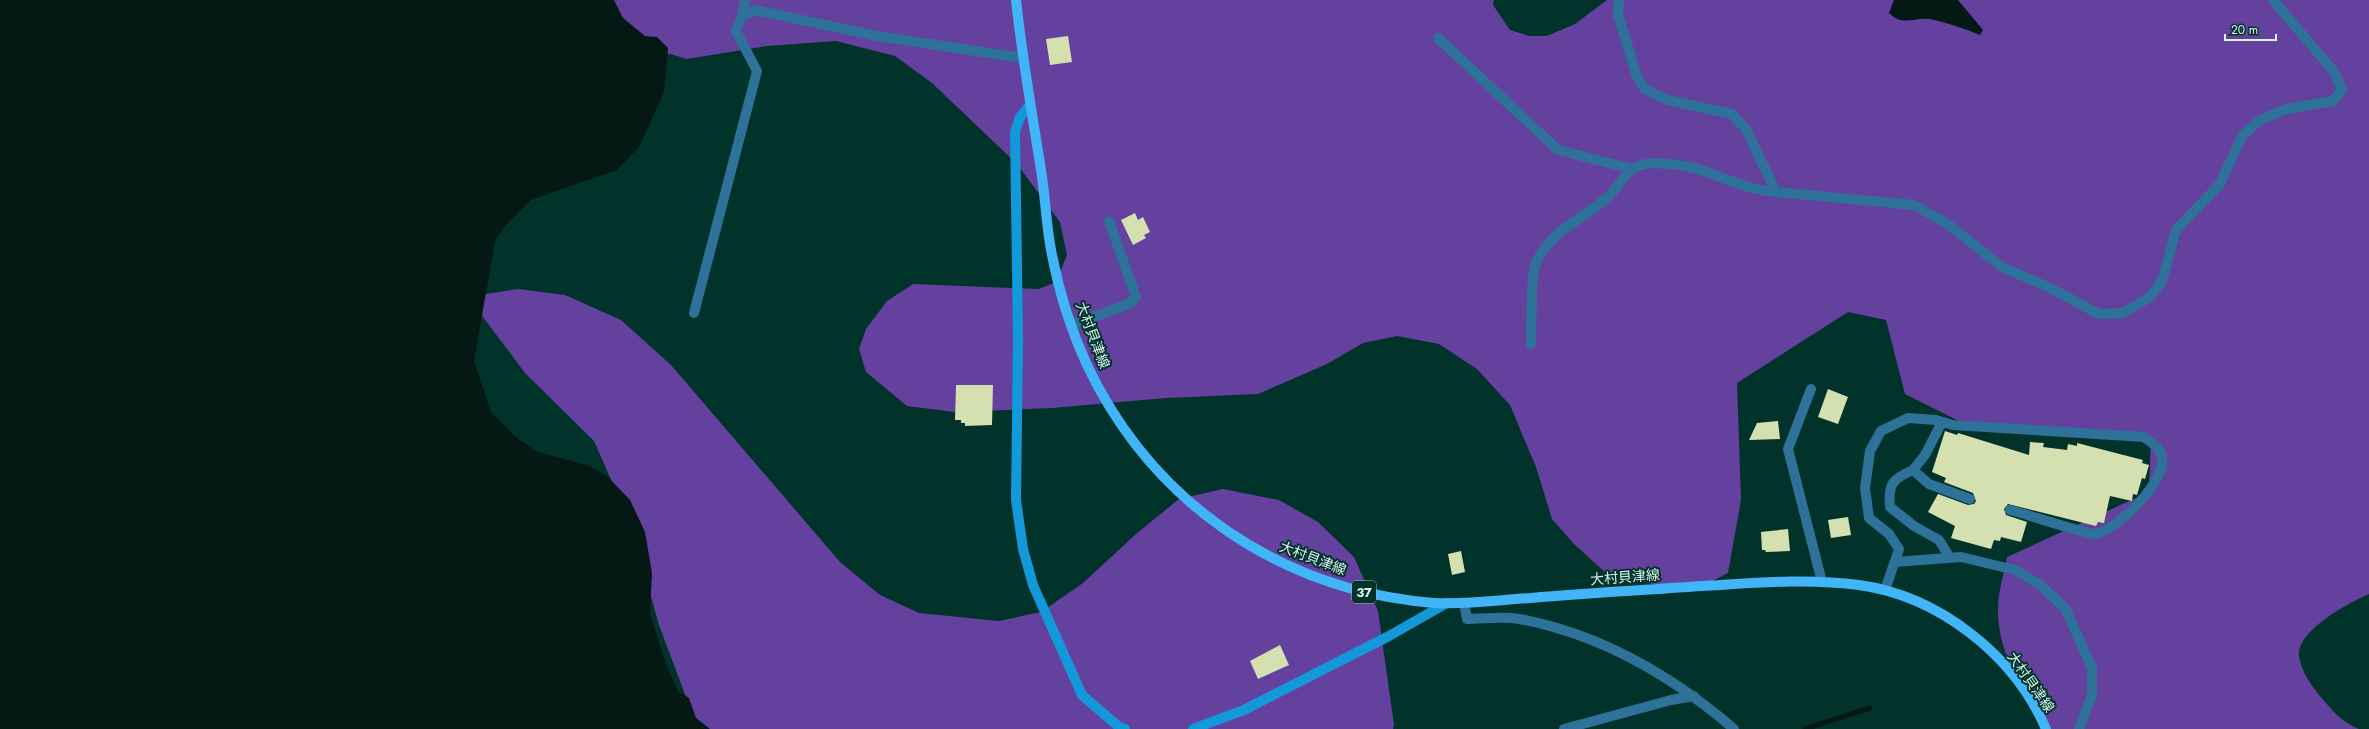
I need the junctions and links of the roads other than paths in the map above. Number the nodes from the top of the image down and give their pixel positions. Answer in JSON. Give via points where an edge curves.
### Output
{"nodes":[{"id":1,"x":745,"y":0,"type":"edge"},
{"id":2,"x":1016,"y":0,"type":"edge"},
{"id":3,"x":1619,"y":0,"type":"edge"},
{"id":4,"x":2273,"y":0,"type":"edge"},
{"id":5,"x":742,"y":16,"type":"junction"},
{"id":6,"x":1438,"y":38,"type":"dead end"},
{"id":7,"x":1022,"y":58,"type":"junction"},
{"id":8,"x":1030,"y":105,"type":"junction"},
{"id":9,"x":1633,"y":169,"type":"junction"},
{"id":10,"x":1776,"y":192,"type":"junction"},
{"id":11,"x":1108,"y":221,"type":"dead end"},
{"id":12,"x":694,"y":313,"type":"dead end"},
{"id":13,"x":1072,"y":325,"type":"junction"},
{"id":14,"x":1531,"y":344,"type":"dead end"},
{"id":15,"x":1811,"y":389,"type":"dead end"},
{"id":16,"x":1942,"y":422,"type":"junction"},
{"id":17,"x":1913,"y":470,"type":"junction"},
{"id":18,"x":1970,"y":499,"type":"dead end"},
{"id":19,"x":2010,"y":510,"type":"dead end"},
{"id":20,"x":1950,"y":558,"type":"junction"},
{"id":21,"x":1895,"y":562,"type":"junction"},
{"id":22,"x":1822,"y":582,"type":"junction"},
{"id":23,"x":1885,"y":590,"type":"junction"},
{"id":24,"x":1447,"y":603,"type":"junction"},
{"id":25,"x":1464,"y":603,"type":"junction"},
{"id":26,"x":1694,"y":696,"type":"junction"},
{"id":27,"x":1125,"y":729,"type":"edge"},
{"id":28,"x":1192,"y":729,"type":"edge"},
{"id":29,"x":1564,"y":729,"type":"edge"},
{"id":30,"x":1734,"y":729,"type":"edge"},
{"id":31,"x":2046,"y":729,"type":"edge"},
{"id":32,"x":2079,"y":729,"type":"edge"}],
"edges":[{"from":1,"to":5,"type":"street"},
{"from":2,"to":7,"type":"main road","name":"大村貝津線","number":"37"},
{"from":3,"to":10,"type":"street","via":[[1618,14],[1637,78],[1645,90],[1667,100],[1732,114],[1746,129]]},
{"from":4,"to":10,"type":"street","via":[[2335,73],[2342,90],[2333,100],[2286,109],[2260,120],[2242,136],[2220,184],[2176,230],[2162,281],[2150,297],[2123,313],[2099,314],[2002,267],[1949,225],[1914,205]]},
{"from":5,"to":7,"type":"street","via":[[756,10],[877,36]]},
{"from":5,"to":12,"type":"street","via":[[736,31],[757,71]]},
{"from":6,"to":9,"type":"street","via":[[1558,150]]},
{"from":7,"to":8,"type":"main road","name":"大村貝津線","number":"37"},
{"from":8,"to":13,"type":"main road","name":"大村貝津線","number":"37","via":[[1051,247]]},
{"from":8,"to":27,"type":"street","via":[[1020,116],[1015,132],[1018,339],[1016,500],[1023,549],[1033,585],[1082,695],[1119,727]]},
{"from":9,"to":10,"type":"street","via":[[1647,164],[1670,164],[1708,173],[1757,191]]},
{"from":9,"to":14,"type":"street","via":[[1608,196],[1552,238],[1544,249],[1534,270]]},
{"from":11,"to":13,"type":"street","via":[[1136,297],[1129,304]]},
{"from":13,"to":24,"type":"main road","name":"大村貝津線","number":"37","via":[[1086,363],[1114,416],[1160,473],[1198,511],[1236,538],[1281,563],[1327,582],[1372,594]]},
{"from":15,"to":22,"type":"street","via":[[1788,450]]},
{"from":16,"to":17,"type":"street"},
{"from":16,"to":19,"type":"street","via":[[2144,438],[2160,450],[2162,462],[2157,478],[2142,500],[2111,528],[2094,534]]},
{"from":16,"to":21,"type":"street","via":[[1908,418],[1881,431],[1870,451],[1865,488],[1869,518],[1889,534],[1899,549]]},
{"from":17,"to":18,"type":"street","via":[[1929,484]]},
{"from":17,"to":20,"type":"street","via":[[1897,476],[1889,490],[1890,507],[1914,526],[1938,540]]},
{"from":20,"to":21,"type":"street"},
{"from":20,"to":32,"type":"street","via":[[1961,557],[2015,570],[2039,584],[2065,608],[2092,668],[2092,695]]},
{"from":21,"to":23,"type":"street"},
{"from":22,"to":23,"type":"main road","name":"大村貝津線","number":"37"},
{"from":22,"to":25,"type":"main road","name":"大村貝津線","number":"37","via":[[1706,586]]},
{"from":23,"to":31,"type":"main road","name":"大村貝津線","number":"37","via":[[1936,610],[1976,636],[2008,668]]},
{"from":24,"to":25,"type":"main road","name":"大村貝津線","number":"37"},
{"from":24,"to":28,"type":"street","via":[[1389,636],[1244,710]]},
{"from":25,"to":26,"type":"street","via":[[1467,619],[1518,618],[1575,634],[1618,650],[1669,678]]},
{"from":26,"to":29,"type":"street"},
{"from":26,"to":30,"type":"street"}]}
